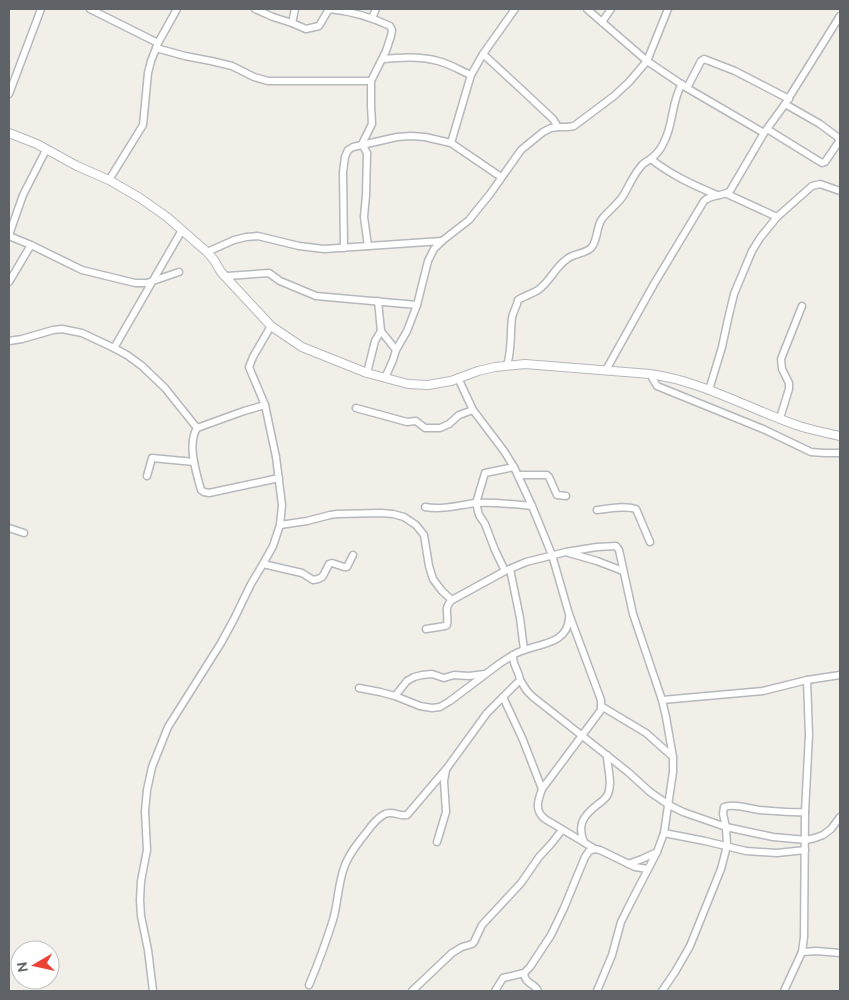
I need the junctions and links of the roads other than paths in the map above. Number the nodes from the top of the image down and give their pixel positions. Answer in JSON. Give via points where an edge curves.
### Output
{"nodes":[{"id":1,"x":41,"y":9,"type":"edge"},
{"id":2,"x":90,"y":9,"type":"edge"},
{"id":3,"x":177,"y":9,"type":"edge"},
{"id":4,"x":255,"y":9,"type":"edge"},
{"id":5,"x":295,"y":9,"type":"edge"},
{"id":6,"x":331,"y":9,"type":"edge"},
{"id":7,"x":376,"y":9,"type":"edge"},
{"id":8,"x":515,"y":9,"type":"edge"},
{"id":9,"x":587,"y":9,"type":"edge"},
{"id":10,"x":611,"y":9,"type":"edge"},
{"id":11,"x":668,"y":9,"type":"edge"},
{"id":12,"x":840,"y":16,"type":"edge"},
{"id":13,"x":372,"y":18,"type":"junction"},
{"id":14,"x":602,"y":22,"type":"junction"},
{"id":15,"x":292,"y":23,"type":"junction"},
{"id":16,"x":157,"y":45,"type":"junction"},
{"id":17,"x":483,"y":54,"type":"junction"},
{"id":18,"x":383,"y":59,"type":"junction"},
{"id":19,"x":647,"y":61,"type":"junction"},
{"id":20,"x":471,"y":75,"type":"junction"},
{"id":21,"x":371,"y":81,"type":"junction"},
{"id":22,"x":685,"y":86,"type":"junction"},
{"id":23,"x":9,"y":94,"type":"edge"},
{"id":24,"x":787,"y":102,"type":"junction"},
{"id":25,"x":558,"y":126,"type":"junction"},
{"id":26,"x":766,"y":131,"type":"junction"},
{"id":27,"x":9,"y":133,"type":"edge"},
{"id":28,"x":840,"y":139,"type":"edge"},
{"id":29,"x":451,"y":143,"type":"junction"},
{"id":30,"x":362,"y":144,"type":"junction"},
{"id":31,"x":46,"y":150,"type":"junction"},
{"id":32,"x":651,"y":159,"type":"junction"},
{"id":33,"x":501,"y":177,"type":"junction"},
{"id":34,"x":110,"y":180,"type":"junction"},
{"id":35,"x":840,"y":191,"type":"edge"},
{"id":36,"x":727,"y":194,"type":"junction"},
{"id":37,"x":716,"y":195,"type":"junction"},
{"id":38,"x":777,"y":217,"type":"junction"},
{"id":39,"x":182,"y":230,"type":"junction"},
{"id":40,"x":9,"y":236,"type":"edge"},
{"id":41,"x":442,"y":240,"type":"junction"},
{"id":42,"x":31,"y":245,"type":"junction"},
{"id":43,"x":368,"y":246,"type":"junction"},
{"id":44,"x":344,"y":248,"type":"junction"},
{"id":45,"x":207,"y":252,"type":"junction"},
{"id":46,"x":179,"y":272,"type":"dead end"},
{"id":47,"x":227,"y":276,"type":"junction"},
{"id":48,"x":9,"y":282,"type":"edge"},
{"id":49,"x":152,"y":282,"type":"junction"},
{"id":50,"x":378,"y":301,"type":"junction"},
{"id":51,"x":417,"y":305,"type":"junction"},
{"id":52,"x":802,"y":306,"type":"dead end"},
{"id":53,"x":271,"y":326,"type":"junction"},
{"id":54,"x":381,"y":332,"type":"junction"},
{"id":55,"x":9,"y":341,"type":"edge"},
{"id":56,"x":114,"y":348,"type":"junction"},
{"id":57,"x":396,"y":350,"type":"junction"},
{"id":58,"x":507,"y":365,"type":"junction"},
{"id":59,"x":606,"y":370,"type":"junction"},
{"id":60,"x":367,"y":373,"type":"junction"},
{"id":61,"x":650,"y":374,"type":"junction"},
{"id":62,"x":384,"y":378,"type":"junction"},
{"id":63,"x":458,"y":378,"type":"junction"},
{"id":64,"x":709,"y":390,"type":"junction"},
{"id":65,"x":265,"y":405,"type":"junction"},
{"id":66,"x":356,"y":408,"type":"dead end"},
{"id":67,"x":474,"y":410,"type":"junction"},
{"id":68,"x":780,"y":418,"type":"junction"},
{"id":69,"x":197,"y":428,"type":"junction"},
{"id":70,"x":840,"y":436,"type":"edge"},
{"id":71,"x":840,"y":452,"type":"edge"},
{"id":72,"x":194,"y":462,"type":"junction"},
{"id":73,"x":514,"y":467,"type":"junction"},
{"id":74,"x":518,"y":475,"type":"junction"},
{"id":75,"x":147,"y":476,"type":"dead end"},
{"id":76,"x":279,"y":478,"type":"junction"},
{"id":77,"x":566,"y":496,"type":"dead end"},
{"id":78,"x":476,"y":503,"type":"junction"},
{"id":79,"x":532,"y":506,"type":"junction"},
{"id":80,"x":425,"y":507,"type":"dead end"},
{"id":81,"x":596,"y":510,"type":"dead end"},
{"id":82,"x":280,"y":526,"type":"junction"},
{"id":83,"x":9,"y":528,"type":"edge"},
{"id":84,"x":24,"y":533,"type":"dead end"},
{"id":85,"x":650,"y":542,"type":"dead end"},
{"id":86,"x":566,"y":552,"type":"junction"},
{"id":87,"x":353,"y":555,"type":"dead end"},
{"id":88,"x":552,"y":555,"type":"junction"},
{"id":89,"x":263,"y":564,"type":"junction"},
{"id":90,"x":508,"y":570,"type":"junction"},
{"id":91,"x":622,"y":571,"type":"junction"},
{"id":92,"x":452,"y":600,"type":"junction"},
{"id":93,"x":569,"y":614,"type":"junction"},
{"id":94,"x":426,"y":629,"type":"dead end"},
{"id":95,"x":524,"y":650,"type":"junction"},
{"id":96,"x":512,"y":655,"type":"junction"},
{"id":97,"x":486,"y":674,"type":"junction"},
{"id":98,"x":840,"y":675,"type":"edge"},
{"id":99,"x":520,"y":680,"type":"junction"},
{"id":100,"x":807,"y":680,"type":"junction"},
{"id":101,"x":358,"y":688,"type":"dead end"},
{"id":102,"x":395,"y":696,"type":"junction"},
{"id":103,"x":503,"y":697,"type":"junction"},
{"id":104,"x":662,"y":700,"type":"junction"},
{"id":105,"x":601,"y":706,"type":"junction"},
{"id":106,"x":582,"y":736,"type":"junction"},
{"id":107,"x":607,"y":755,"type":"junction"},
{"id":108,"x":673,"y":757,"type":"junction"},
{"id":109,"x":447,"y":768,"type":"junction"},
{"id":110,"x":542,"y":789,"type":"junction"},
{"id":111,"x":668,"y":805,"type":"junction"},
{"id":112,"x":805,"y":812,"type":"junction"},
{"id":113,"x":840,"y":817,"type":"edge"},
{"id":114,"x":726,"y":827,"type":"junction"},
{"id":115,"x":562,"y":830,"type":"junction"},
{"id":116,"x":664,"y":833,"type":"junction"},
{"id":117,"x":806,"y":840,"type":"junction"},
{"id":118,"x":437,"y":842,"type":"dead end"},
{"id":119,"x":584,"y":842,"type":"junction"},
{"id":120,"x":727,"y":846,"type":"junction"},
{"id":121,"x":595,"y":849,"type":"junction"},
{"id":122,"x":805,"y":850,"type":"junction"},
{"id":123,"x":658,"y":852,"type":"junction"},
{"id":124,"x":628,"y":864,"type":"junction"},
{"id":125,"x":648,"y":869,"type":"junction"},
{"id":126,"x":802,"y":952,"type":"junction"},
{"id":127,"x":840,"y":953,"type":"edge"},
{"id":128,"x":524,"y":973,"type":"junction"},
{"id":129,"x":309,"y":985,"type":"dead end"},
{"id":130,"x":153,"y":991,"type":"edge"},
{"id":131,"x":412,"y":991,"type":"edge"},
{"id":132,"x":495,"y":991,"type":"edge"},
{"id":133,"x":538,"y":991,"type":"edge"},
{"id":134,"x":597,"y":991,"type":"edge"},
{"id":135,"x":662,"y":991,"type":"edge"},
{"id":136,"x":784,"y":991,"type":"edge"}],
"edges":[{"from":1,"to":23,"type":"street"},
{"from":2,"to":16,"type":"street"},
{"from":3,"to":16,"type":"street"},
{"from":4,"to":15,"type":"street"},
{"from":5,"to":15,"type":"street"},
{"from":6,"to":13,"type":"street"},
{"from":6,"to":15,"type":"street","via":[[315,27],[306,29]]},
{"from":7,"to":13,"type":"street"},
{"from":8,"to":17,"type":"street"},
{"from":9,"to":14,"type":"street"},
{"from":10,"to":14,"type":"street"},
{"from":11,"to":19,"type":"street"},
{"from":12,"to":24,"type":"street"},
{"from":13,"to":18,"type":"street","via":[[392,30]]},
{"from":14,"to":19,"type":"street"},
{"from":16,"to":21,"type":"street","via":[[185,56],[232,66],[268,81]]},
{"from":16,"to":34,"type":"street","via":[[148,73],[143,125]]},
{"from":17,"to":20,"type":"street"},
{"from":17,"to":25,"type":"street"},
{"from":18,"to":20,"type":"street","via":[[439,61]]},
{"from":18,"to":21,"type":"street"},
{"from":19,"to":22,"type":"street"},
{"from":19,"to":25,"type":"street","via":[[614,96],[574,126]]},
{"from":20,"to":29,"type":"street"},
{"from":21,"to":30,"type":"street","via":[[372,124]]},
{"from":22,"to":24,"type":"street","via":[[704,58],[735,71]]},
{"from":22,"to":26,"type":"street"},
{"from":22,"to":32,"type":"street","via":[[677,92],[664,142]]},
{"from":24,"to":26,"type":"street"},
{"from":24,"to":28,"type":"street"},
{"from":25,"to":33,"type":"street","via":[[543,132],[521,150]]},
{"from":26,"to":28,"type":"street","via":[[822,163]]},
{"from":26,"to":36,"type":"street"},
{"from":27,"to":31,"type":"street"},
{"from":29,"to":30,"type":"street","via":[[411,136]]},
{"from":29,"to":33,"type":"street"},
{"from":30,"to":43,"type":"street","via":[[367,153],[364,217]]},
{"from":30,"to":44,"type":"street","via":[[353,146],[345,157]]},
{"from":31,"to":34,"type":"street"},
{"from":31,"to":40,"type":"street","via":[[23,195]]},
{"from":32,"to":37,"type":"street","via":[[687,183]]},
{"from":32,"to":58,"type":"street","via":[[642,165],[623,196],[602,218],[590,249],[568,258],[539,290],[518,300],[512,317]]},
{"from":33,"to":41,"type":"street","via":[[469,220]]},
{"from":34,"to":39,"type":"street"},
{"from":35,"to":38,"type":"street","via":[[816,184]]},
{"from":36,"to":37,"type":"street"},
{"from":36,"to":38,"type":"street"},
{"from":37,"to":59,"type":"street","via":[[704,201]]},
{"from":38,"to":64,"type":"street","via":[[752,251],[734,294]]},
{"from":39,"to":45,"type":"street"},
{"from":39,"to":49,"type":"street"},
{"from":40,"to":42,"type":"street"},
{"from":41,"to":43,"type":"street"},
{"from":41,"to":51,"type":"street","via":[[428,261]]},
{"from":42,"to":48,"type":"street"},
{"from":42,"to":49,"type":"street","via":[[97,275],[142,284]]},
{"from":43,"to":44,"type":"street"},
{"from":44,"to":45,"type":"street","via":[[299,246],[258,236],[234,240]]},
{"from":45,"to":47,"type":"street"},
{"from":46,"to":49,"type":"street"},
{"from":47,"to":50,"type":"street","via":[[269,273],[280,282],[316,296]]},
{"from":47,"to":53,"type":"street"},
{"from":49,"to":56,"type":"street"},
{"from":50,"to":51,"type":"street"},
{"from":50,"to":54,"type":"street"},
{"from":51,"to":57,"type":"street"},
{"from":52,"to":68,"type":"street","via":[[781,359],[790,389]]},
{"from":53,"to":60,"type":"street","via":[[302,347]]},
{"from":53,"to":65,"type":"street","via":[[249,367]]},
{"from":54,"to":57,"type":"street"},
{"from":54,"to":60,"type":"street","via":[[375,341]]},
{"from":55,"to":56,"type":"street","via":[[62,329],[82,333]]},
{"from":56,"to":69,"type":"street","via":[[142,366],[165,388]]},
{"from":57,"to":62,"type":"street"},
{"from":58,"to":59,"type":"street"},
{"from":58,"to":63,"type":"street"},
{"from":59,"to":61,"type":"street"},
{"from":60,"to":62,"type":"street"},
{"from":61,"to":64,"type":"street"},
{"from":61,"to":71,"type":"street","via":[[657,386],[801,448],[811,452]]},
{"from":62,"to":63,"type":"street","via":[[428,385]]},
{"from":63,"to":67,"type":"street"},
{"from":64,"to":68,"type":"street"},
{"from":65,"to":69,"type":"street"},
{"from":65,"to":76,"type":"street"},
{"from":66,"to":67,"type":"street","via":[[407,422],[416,421],[432,429]]},
{"from":67,"to":73,"type":"street"},
{"from":68,"to":70,"type":"street"},
{"from":69,"to":72,"type":"street"},
{"from":72,"to":75,"type":"street","via":[[152,458]]},
{"from":72,"to":76,"type":"street","via":[[201,490],[209,493]]},
{"from":73,"to":74,"type":"street"},
{"from":73,"to":78,"type":"street","via":[[485,473]]},
{"from":74,"to":77,"type":"street","via":[[547,475],[556,494]]},
{"from":74,"to":79,"type":"street"},
{"from":76,"to":82,"type":"street"},
{"from":78,"to":79,"type":"street"},
{"from":78,"to":80,"type":"street","via":[[435,509]]},
{"from":78,"to":90,"type":"street","via":[[495,550]]},
{"from":79,"to":88,"type":"street"},
{"from":81,"to":85,"type":"street","via":[[636,509]]},
{"from":82,"to":89,"type":"street"},
{"from":82,"to":92,"type":"street","via":[[337,514],[381,513],[404,517],[424,535],[433,579]]},
{"from":83,"to":84,"type":"street"},
{"from":86,"to":88,"type":"street"},
{"from":86,"to":91,"type":"street"},
{"from":86,"to":91,"type":"street","via":[[616,546]]},
{"from":87,"to":89,"type":"street","via":[[347,567],[332,562],[322,577],[313,580]]},
{"from":88,"to":90,"type":"street"},
{"from":88,"to":93,"type":"street"},
{"from":89,"to":130,"type":"street","via":[[221,643],[168,727],[152,767],[145,811],[147,850],[140,900]]},
{"from":90,"to":92,"type":"street"},
{"from":90,"to":95,"type":"street"},
{"from":91,"to":104,"type":"street"},
{"from":92,"to":94,"type":"street","via":[[447,606],[447,625]]},
{"from":93,"to":95,"type":"street","via":[[565,633]]},
{"from":93,"to":105,"type":"street"},
{"from":95,"to":96,"type":"street"},
{"from":96,"to":97,"type":"street"},
{"from":96,"to":99,"type":"street"},
{"from":97,"to":102,"type":"street","via":[[444,678],[422,675],[407,682]]},
{"from":97,"to":102,"type":"street","via":[[440,707],[420,706]]},
{"from":98,"to":100,"type":"street"},
{"from":99,"to":103,"type":"street"},
{"from":99,"to":106,"type":"street","via":[[533,697]]},
{"from":100,"to":104,"type":"street","via":[[763,690]]},
{"from":100,"to":112,"type":"street","via":[[809,735]]},
{"from":101,"to":102,"type":"street"},
{"from":103,"to":109,"type":"street","via":[[483,718]]},
{"from":103,"to":110,"type":"street"},
{"from":104,"to":108,"type":"street"},
{"from":105,"to":106,"type":"street"},
{"from":105,"to":108,"type":"street","via":[[646,733]]},
{"from":106,"to":107,"type":"street"},
{"from":106,"to":110,"type":"street"},
{"from":107,"to":111,"type":"street"},
{"from":107,"to":119,"type":"street","via":[[609,788],[581,825]]},
{"from":108,"to":111,"type":"street"},
{"from":109,"to":118,"type":"street","via":[[444,781],[446,812]]},
{"from":109,"to":129,"type":"street","via":[[407,816],[391,812],[383,814],[347,860],[333,920]]},
{"from":110,"to":115,"type":"street","via":[[538,798],[540,816]]},
{"from":111,"to":114,"type":"street"},
{"from":111,"to":116,"type":"street"},
{"from":112,"to":114,"type":"street","via":[[726,805],[723,814]]},
{"from":112,"to":117,"type":"street"},
{"from":113,"to":117,"type":"street","via":[[823,835]]},
{"from":114,"to":117,"type":"street"},
{"from":114,"to":120,"type":"street"},
{"from":115,"to":119,"type":"street"},
{"from":115,"to":131,"type":"street","via":[[521,883],[482,924],[472,944],[452,953]]},
{"from":116,"to":120,"type":"street"},
{"from":116,"to":123,"type":"street"},
{"from":117,"to":122,"type":"street"},
{"from":119,"to":121,"type":"street"},
{"from":120,"to":122,"type":"street","via":[[762,852]]},
{"from":120,"to":135,"type":"street","via":[[690,946]]},
{"from":121,"to":124,"type":"street"},
{"from":121,"to":128,"type":"street","via":[[584,858],[551,935]]},
{"from":122,"to":126,"type":"street"},
{"from":123,"to":124,"type":"street"},
{"from":123,"to":125,"type":"street"},
{"from":124,"to":125,"type":"street"},
{"from":125,"to":134,"type":"street","via":[[621,922]]},
{"from":126,"to":127,"type":"street"},
{"from":126,"to":136,"type":"street"},
{"from":128,"to":132,"type":"street","via":[[503,978]]},
{"from":128,"to":133,"type":"street","via":[[525,979]]}]}
